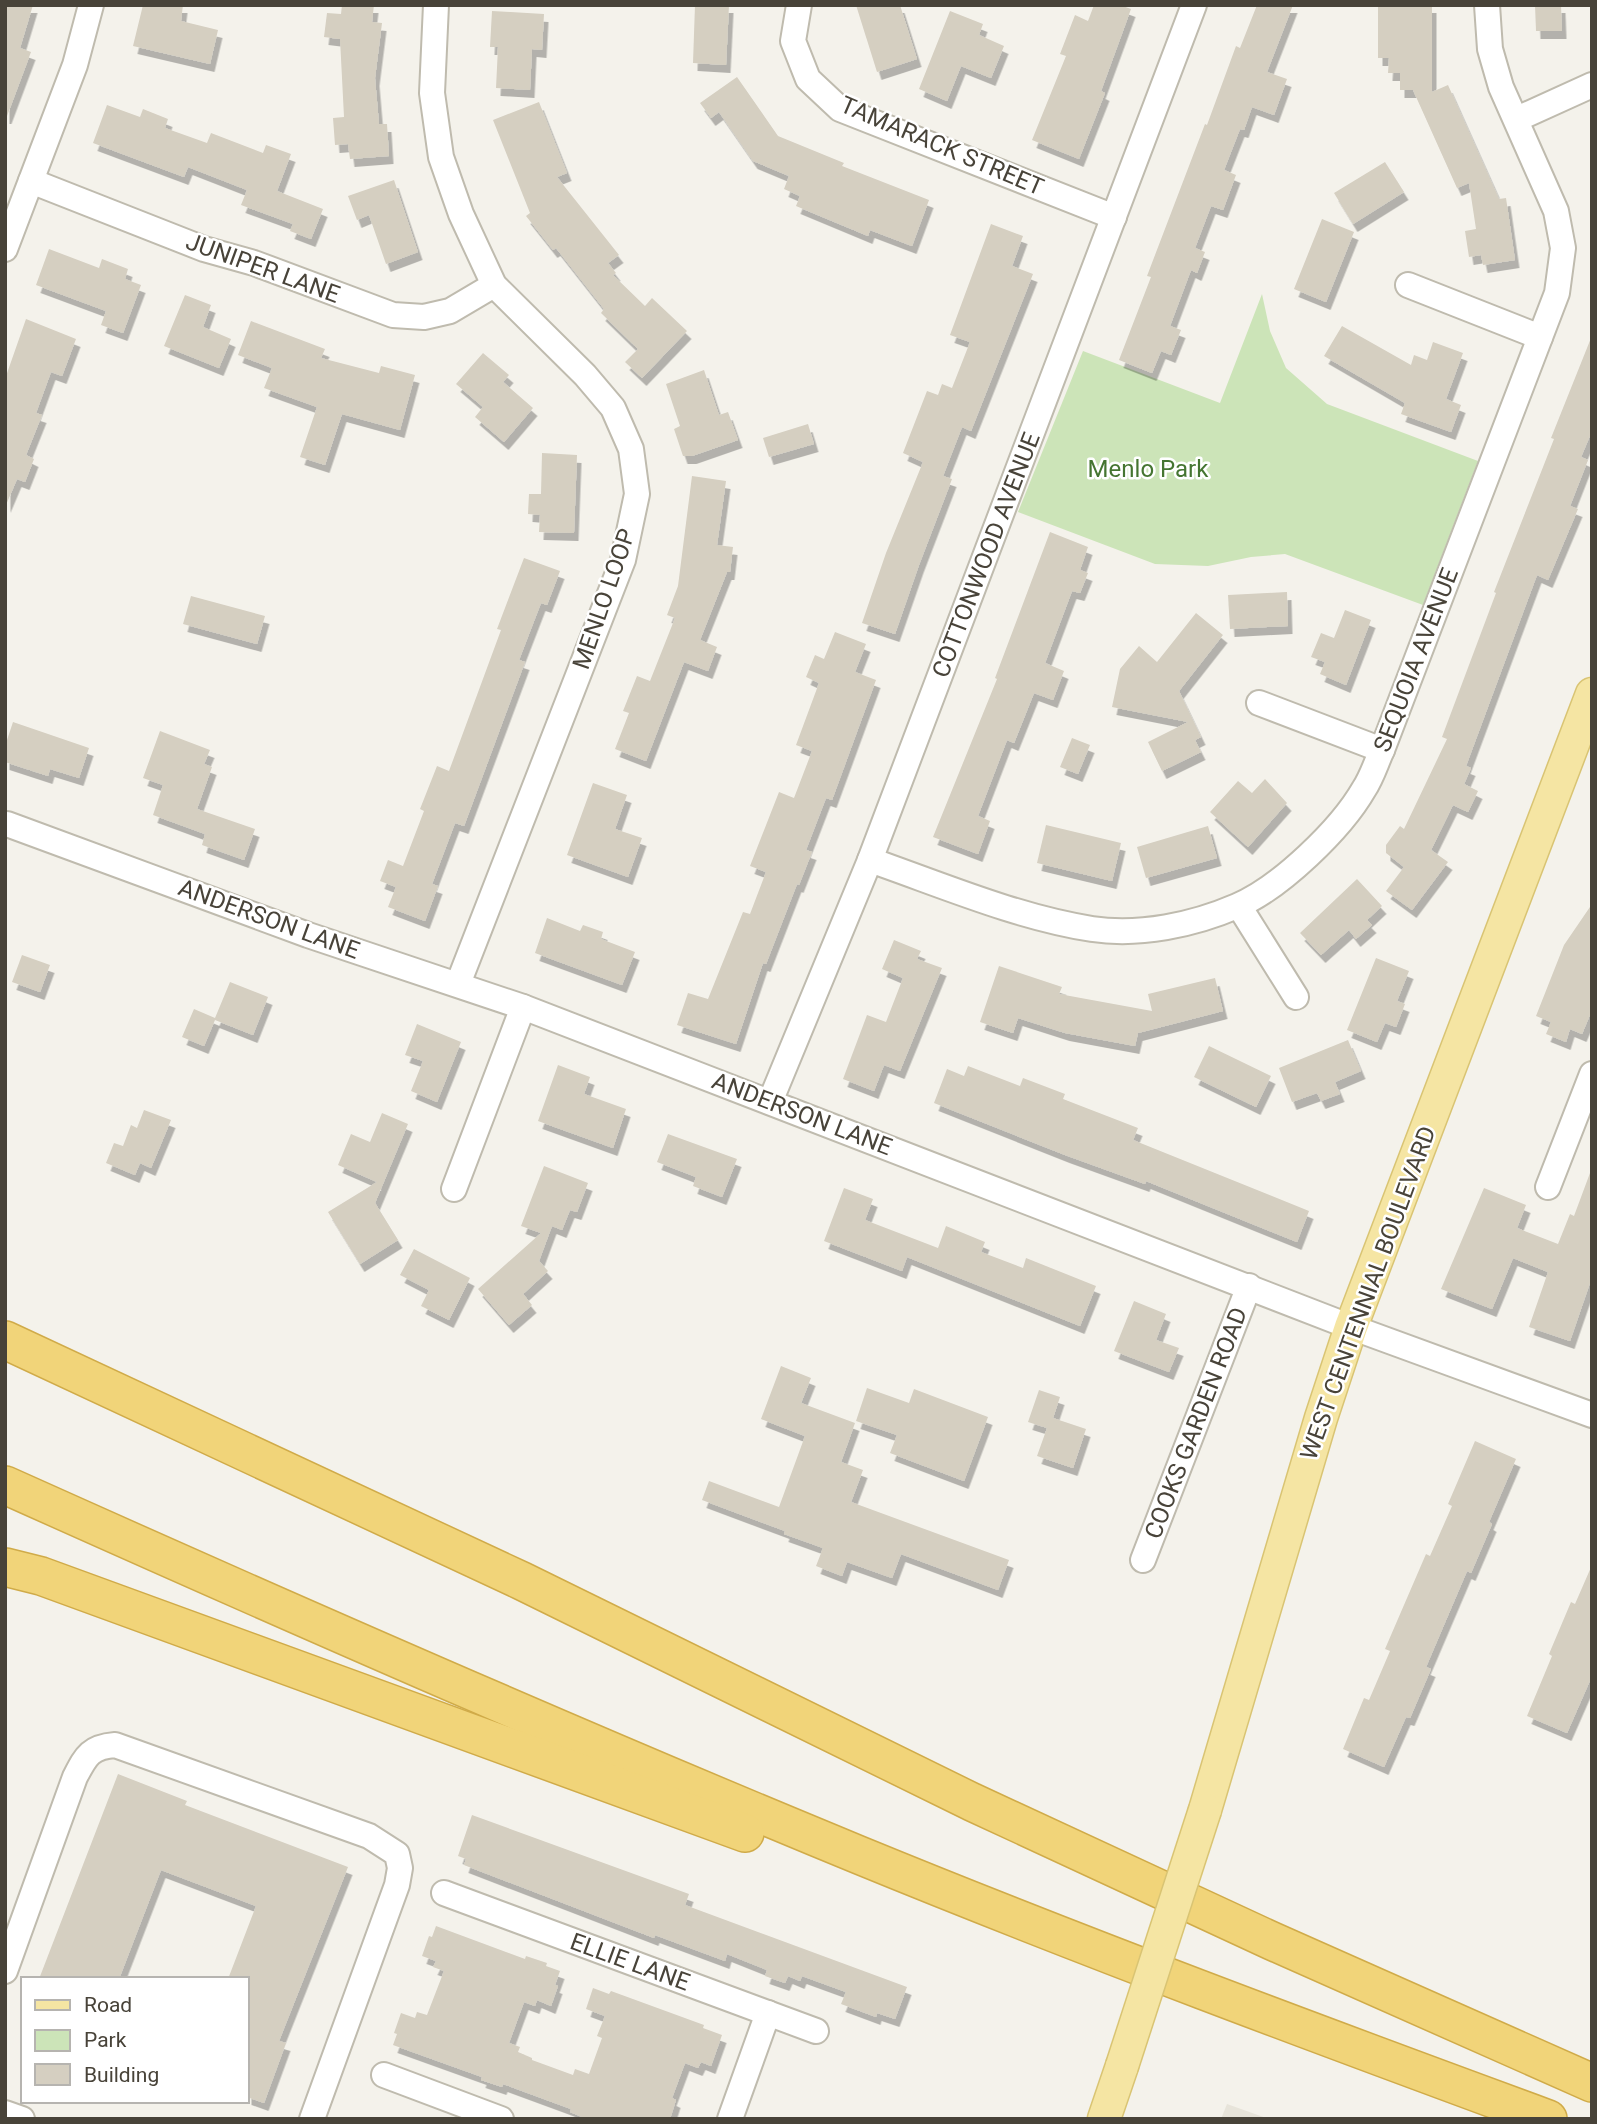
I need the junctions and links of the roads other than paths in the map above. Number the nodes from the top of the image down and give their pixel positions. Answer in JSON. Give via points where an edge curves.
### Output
{"nodes":[{"id":1,"x":91,"y":5,"type":"edge"},
{"id":2,"x":436,"y":5,"type":"edge"},
{"id":3,"x":799,"y":5,"type":"edge"},
{"id":4,"x":1194,"y":5,"type":"edge"},
{"id":5,"x":1487,"y":5,"type":"edge"},
{"id":6,"x":1592,"y":85,"type":"edge"},
{"id":7,"x":1517,"y":119,"type":"junction"},
{"id":8,"x":31,"y":181,"type":"junction"},
{"id":9,"x":1114,"y":217,"type":"junction"},
{"id":10,"x":5,"y":249,"type":"edge"},
{"id":11,"x":494,"y":285,"type":"junction"},
{"id":12,"x":1408,"y":285,"type":"dead end"},
{"id":13,"x":1540,"y":337,"type":"junction"},
{"id":14,"x":1592,"y":694,"type":"edge"},
{"id":15,"x":1259,"y":703,"type":"dead end"},
{"id":16,"x":1382,"y":750,"type":"junction"},
{"id":17,"x":7,"y":824,"type":"edge"},
{"id":18,"x":870,"y":860,"type":"junction"},
{"id":19,"x":1239,"y":906,"type":"junction"},
{"id":20,"x":458,"y":984,"type":"junction"},
{"id":21,"x":1296,"y":997,"type":"dead end"},
{"id":22,"x":523,"y":1007,"type":"junction"},
{"id":23,"x":1592,"y":1074,"type":"edge"},
{"id":24,"x":770,"y":1102,"type":"junction"},
{"id":25,"x":1585,"y":1112,"type":"edge"},
{"id":26,"x":1548,"y":1187,"type":"dead end"},
{"id":27,"x":454,"y":1189,"type":"dead end"},
{"id":28,"x":1249,"y":1286,"type":"junction"},
{"id":29,"x":1351,"y":1327,"type":"junction"},
{"id":30,"x":5,"y":1340,"type":"edge"},
{"id":31,"x":1590,"y":1409,"type":"edge"},
{"id":32,"x":5,"y":1485,"type":"edge"},
{"id":33,"x":1143,"y":1560,"type":"dead end"},
{"id":34,"x":5,"y":1567,"type":"edge"},
{"id":35,"x":862,"y":1856,"type":"junction"},
{"id":36,"x":444,"y":1893,"type":"dead end"},
{"id":37,"x":5,"y":1971,"type":"edge"},
{"id":38,"x":768,"y":2013,"type":"junction"},
{"id":39,"x":816,"y":2031,"type":"dead end"},
{"id":40,"x":384,"y":2075,"type":"dead end"},
{"id":41,"x":1592,"y":2083,"type":"edge"},
{"id":42,"x":5,"y":2113,"type":"edge"},
{"id":43,"x":22,"y":2119,"type":"edge"},
{"id":44,"x":312,"y":2119,"type":"edge"},
{"id":45,"x":501,"y":2119,"type":"edge"},
{"id":46,"x":730,"y":2119,"type":"edge"},
{"id":47,"x":1104,"y":2119,"type":"edge"},
{"id":48,"x":1548,"y":2119,"type":"edge"}],
"edges":[{"from":1,"to":8,"type":"street","via":[[75,65]]},
{"from":2,"to":11,"type":"street","name":"MENLO LOOP","via":[[432,93],[441,157]]},
{"from":3,"to":9,"type":"street","name":"TAMARACK STREET","via":[[793,41],[808,79],[840,109]]},
{"from":4,"to":9,"type":"street","name":"COTTONWOOD AVENUE"},
{"from":5,"to":7,"type":"street","name":"SEQUOIA AVENUE","via":[[1490,49]]},
{"from":6,"to":7,"type":"street"},
{"from":7,"to":13,"type":"street","name":"SEQUOIA AVENUE","via":[[1556,211],[1563,248],[1557,293]]},
{"from":8,"to":10,"type":"street"},
{"from":8,"to":11,"type":"street","name":"JUNIPER LANE","via":[[204,249],[393,315],[424,317],[450,311]]},
{"from":9,"to":18,"type":"street","name":"COTTONWOOD AVENUE"},
{"from":11,"to":20,"type":"street","name":"MENLO LOOP","via":[[613,408],[631,449],[638,494],[623,560]]},
{"from":12,"to":13,"type":"street"},
{"from":13,"to":16,"type":"street","name":"SEQUOIA AVENUE"},
{"from":14,"to":29,"type":"main road","name":"WEST CENTENNIAL BOULEVARD"},
{"from":15,"to":16,"type":"street"},
{"from":16,"to":19,"type":"street","name":"SEQUOIA AVENUE","via":[[1364,789],[1329,835],[1291,872]]},
{"from":17,"to":20,"type":"street","name":"ANDERSON LANE","via":[[308,935]]},
{"from":18,"to":19,"type":"street","name":"SEQUOIA AVENUE","via":[[1038,918],[1095,929],[1152,930]]},
{"from":18,"to":24,"type":"street","name":"COTTONWOOD AVENUE"},
{"from":19,"to":21,"type":"street"},
{"from":20,"to":22,"type":"street","name":"ANDERSON LANE"},
{"from":22,"to":24,"type":"street","name":"ANDERSON LANE"},
{"from":22,"to":27,"type":"street"},
{"from":23,"to":25,"type":"street"},
{"from":24,"to":28,"type":"street","name":"ANDERSON LANE"},
{"from":25,"to":26,"type":"street"},
{"from":28,"to":29,"type":"street","name":"ANDERSON LANE"},
{"from":28,"to":33,"type":"street","name":"COOKS GARDEN ROAD"},
{"from":29,"to":31,"type":"street","name":"ANDERSON LANE"},
{"from":29,"to":47,"type":"main road","name":"WEST CENTENNIAL BOULEVARD","bridge":true,"via":[[1205,1810]]},
{"from":30,"to":41,"type":"highway","via":[[522,1581],[972,1802]]},
{"from":32,"to":35,"type":"highway","via":[[510,1709]]},
{"from":34,"to":35,"type":"highway","via":[[41,1576],[787,1848]]},
{"from":35,"to":48,"type":"highway","via":[[1261,2014]]},
{"from":36,"to":38,"type":"street","name":"ELLIE LANE"},
{"from":37,"to":44,"type":"street","via":[[75,1777],[98,1746],[115,1745],[369,1836],[397,1854],[397,1885]]},
{"from":38,"to":39,"type":"street","name":"ELLIE LANE"},
{"from":38,"to":46,"type":"street"},
{"from":40,"to":45,"type":"street"},
{"from":42,"to":43,"type":"street"}]}
